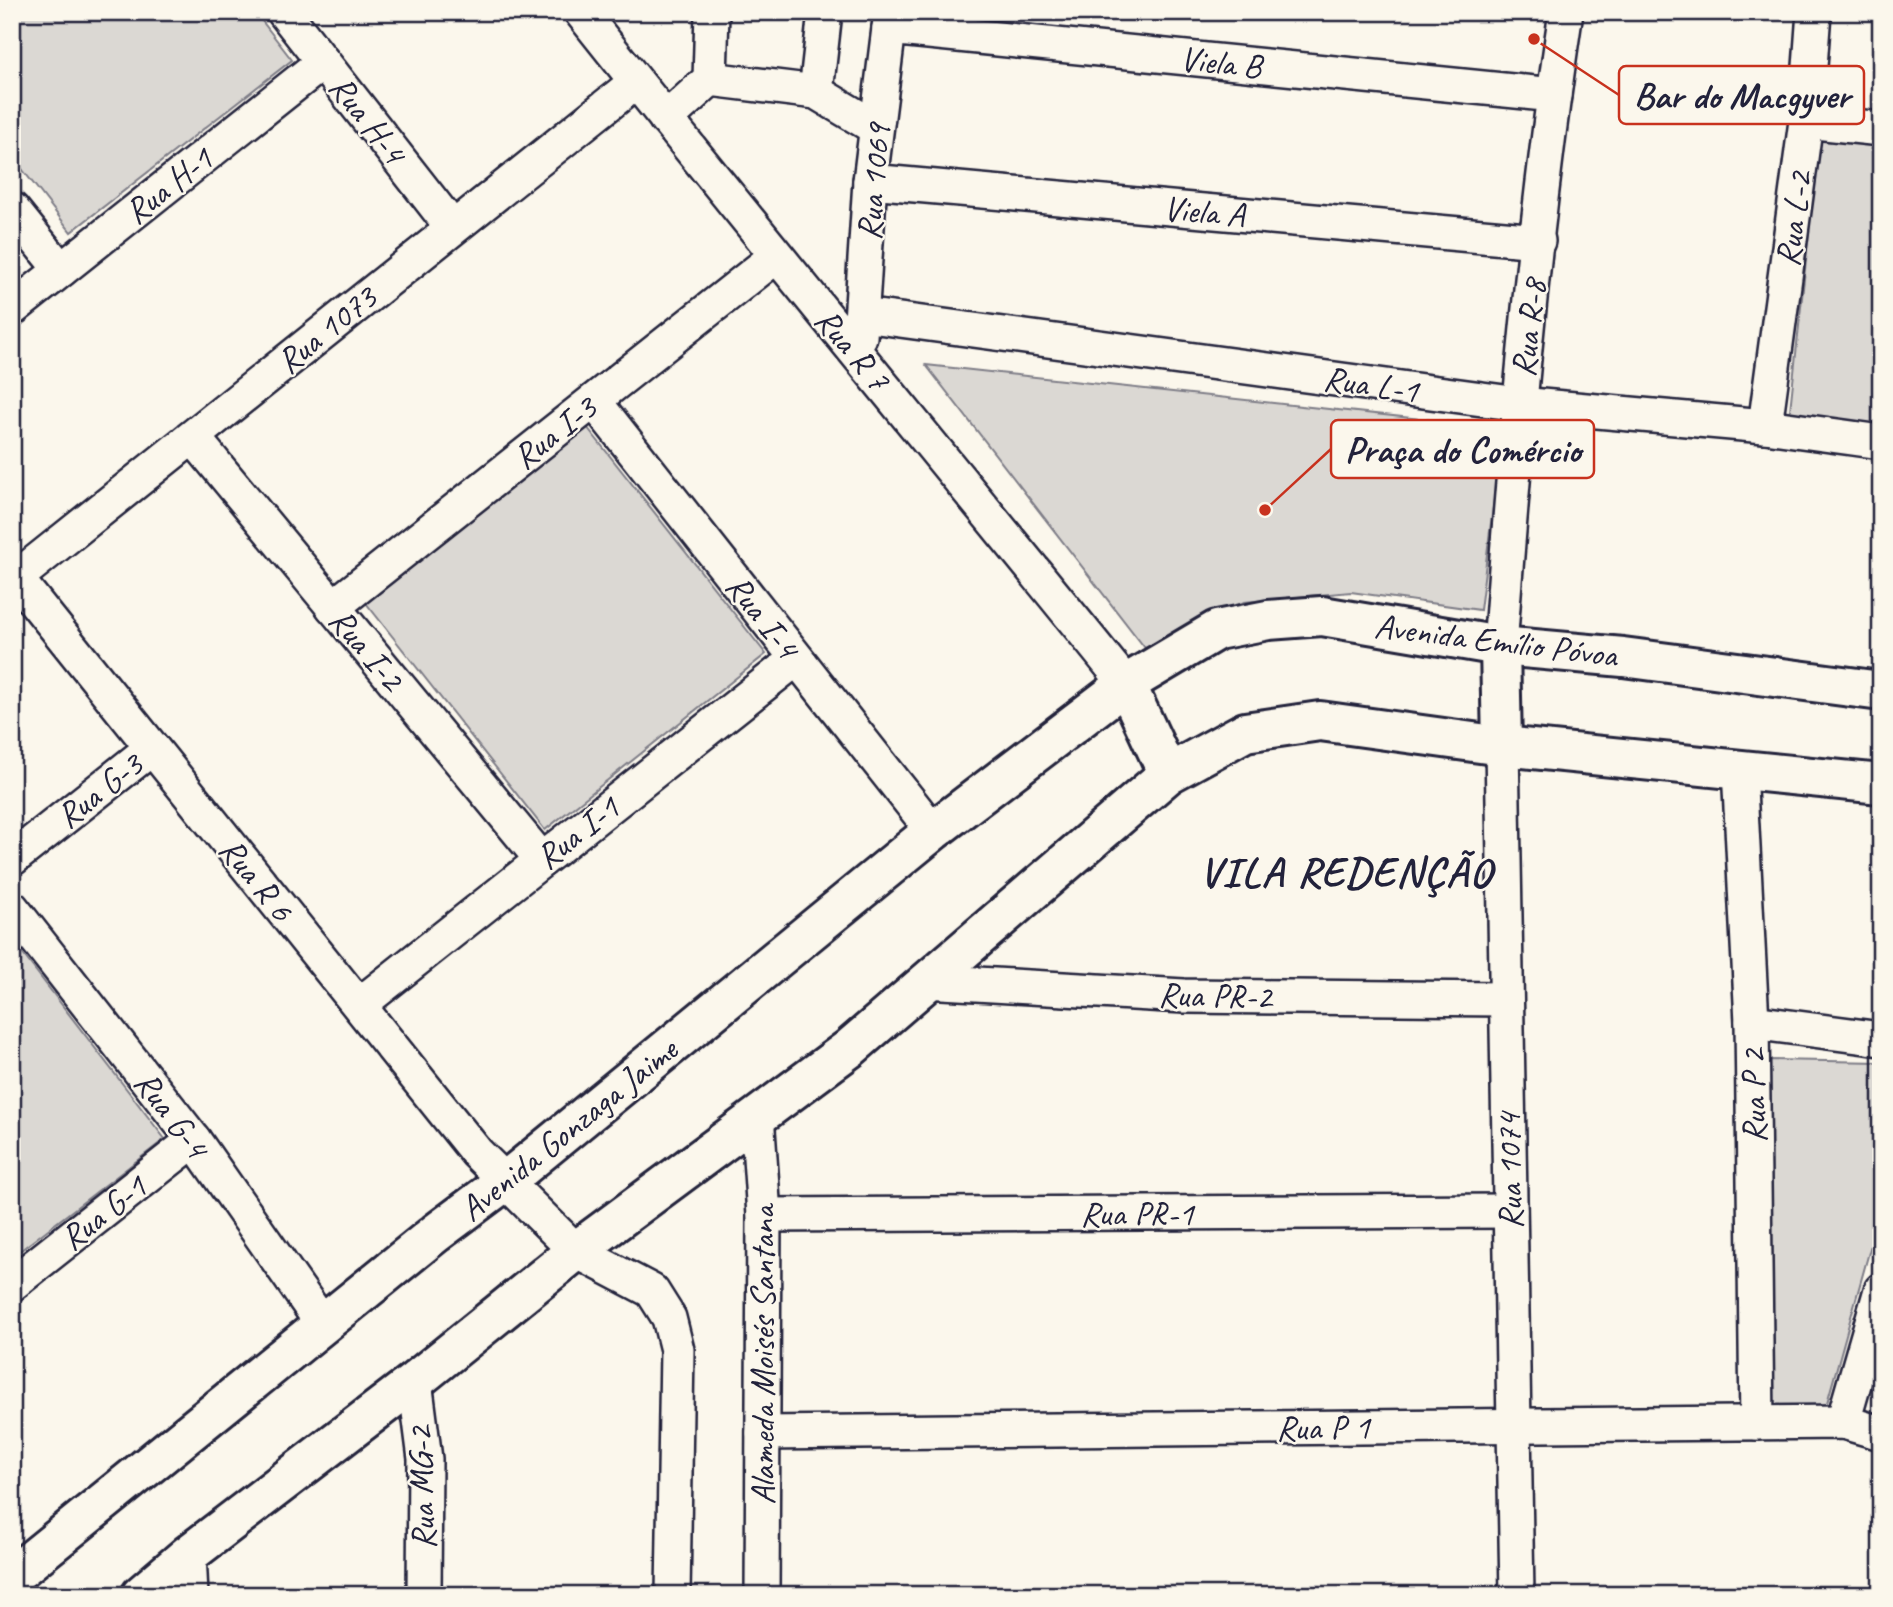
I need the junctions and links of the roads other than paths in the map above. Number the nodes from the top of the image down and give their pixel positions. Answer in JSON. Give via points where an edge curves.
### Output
{"nodes":[{"id":1,"x":284,"y":12,"type":"edge"},
{"id":2,"x":581,"y":12,"type":"edge"},
{"id":3,"x":712,"y":12,"type":"edge"},
{"id":4,"x":825,"y":12,"type":"edge"},
{"id":5,"x":1566,"y":12,"type":"edge"},
{"id":6,"x":1814,"y":12,"type":"edge"},
{"id":7,"x":890,"y":20,"type":"edge"},
{"id":8,"x":323,"y":62,"type":"junction"},
{"id":9,"x":710,"y":79,"type":"junction"},
{"id":10,"x":636,"y":82,"type":"junction"},
{"id":11,"x":816,"y":92,"type":"junction"},
{"id":12,"x":1554,"y":95,"type":"junction"},
{"id":13,"x":666,"y":119,"type":"junction"},
{"id":14,"x":1806,"y":121,"type":"junction"},
{"id":15,"x":876,"y":128,"type":"junction"},
{"id":16,"x":1881,"y":129,"type":"edge"},
{"id":17,"x":870,"y":181,"type":"junction"},
{"id":18,"x":12,"y":209,"type":"edge"},
{"id":19,"x":452,"y":227,"type":"junction"},
{"id":20,"x":1538,"y":241,"type":"junction"},
{"id":21,"x":775,"y":257,"type":"junction"},
{"id":22,"x":61,"y":270,"type":"junction"},
{"id":23,"x":12,"y":309,"type":"edge"},
{"id":24,"x":863,"y":314,"type":"junction"},
{"id":25,"x":857,"y":352,"type":"junction"},
{"id":26,"x":594,"y":401,"type":"junction"},
{"id":27,"x":1519,"y":404,"type":"junction"},
{"id":28,"x":1765,"y":426,"type":"junction"},
{"id":29,"x":193,"y":437,"type":"junction"},
{"id":30,"x":1881,"y":442,"type":"edge"},
{"id":31,"x":13,"y":578,"type":"edge"},
{"id":32,"x":333,"y":607,"type":"junction"},
{"id":33,"x":1500,"y":646,"type":"junction"},
{"id":34,"x":796,"y":659,"type":"junction"},
{"id":35,"x":1126,"y":684,"type":"junction"},
{"id":36,"x":1881,"y":691,"type":"edge"},
{"id":37,"x":1502,"y":746,"type":"junction"},
{"id":38,"x":152,"y":748,"type":"junction"},
{"id":39,"x":1739,"y":769,"type":"junction"},
{"id":40,"x":1168,"y":774,"type":"junction"},
{"id":41,"x":1881,"y":784,"type":"edge"},
{"id":42,"x":933,"y":831,"type":"junction"},
{"id":43,"x":12,"y":859,"type":"edge"},
{"id":44,"x":542,"y":860,"type":"junction"},
{"id":45,"x":12,"y":908,"type":"edge"},
{"id":46,"x":926,"y":981,"type":"junction"},
{"id":47,"x":1505,"y":999,"type":"junction"},
{"id":48,"x":359,"y":1005,"type":"junction"},
{"id":49,"x":1752,"y":1022,"type":"junction"},
{"id":50,"x":1881,"y":1039,"type":"edge"},
{"id":51,"x":757,"y":1115,"type":"junction"},
{"id":52,"x":194,"y":1140,"type":"junction"},
{"id":53,"x":508,"y":1181,"type":"junction"},
{"id":54,"x":1510,"y":1211,"type":"junction"},
{"id":55,"x":764,"y":1215,"type":"junction"},
{"id":56,"x":576,"y":1251,"type":"junction"},
{"id":57,"x":12,"y":1284,"type":"edge"},
{"id":58,"x":1881,"y":1290,"type":"edge"},
{"id":59,"x":324,"y":1326,"type":"junction"},
{"id":60,"x":415,"y":1381,"type":"junction"},
{"id":61,"x":1843,"y":1422,"type":"junction"},
{"id":62,"x":1757,"y":1423,"type":"junction"},
{"id":63,"x":1514,"y":1425,"type":"junction"},
{"id":64,"x":763,"y":1433,"type":"junction"},
{"id":65,"x":1881,"y":1433,"type":"edge"},
{"id":66,"x":189,"y":1554,"type":"junction"},
{"id":67,"x":12,"y":1576,"type":"edge"},
{"id":68,"x":141,"y":1595,"type":"edge"},
{"id":69,"x":191,"y":1595,"type":"edge"},
{"id":70,"x":424,"y":1595,"type":"edge"},
{"id":71,"x":673,"y":1595,"type":"edge"},
{"id":72,"x":762,"y":1595,"type":"edge"},
{"id":73,"x":1517,"y":1595,"type":"edge"}],
"edges":[{"from":1,"to":8,"type":"street","name":"Rua H-4"},
{"from":2,"to":10,"type":"street","name":"Rua R 7"},
{"from":3,"to":9,"type":"street"},
{"from":4,"to":11,"type":"street"},
{"from":5,"to":12,"type":"street","name":"Rua R-8"},
{"from":6,"to":14,"type":"street","name":"Rua L-2"},
{"from":7,"to":12,"type":"street","name":"Viela B"},
{"from":7,"to":15,"type":"street","name":"Rua 1069"},
{"from":8,"to":19,"type":"street","name":"Rua H-4"},
{"from":8,"to":22,"type":"street","name":"Rua H-1"},
{"from":9,"to":11,"type":"street"},
{"from":9,"to":13,"type":"street"},
{"from":10,"to":13,"type":"street","name":"Rua R 7"},
{"from":10,"to":19,"type":"street","name":"Rua 1073"},
{"from":11,"to":15,"type":"street"},
{"from":12,"to":20,"type":"street","name":"Rua R-8"},
{"from":13,"to":21,"type":"street","name":"Rua R 7"},
{"from":14,"to":16,"type":"street"},
{"from":14,"to":28,"type":"street","name":"Rua L-2"},
{"from":15,"to":17,"type":"street","name":"Rua 1069"},
{"from":17,"to":20,"type":"street","name":"Viela A"},
{"from":17,"to":24,"type":"street","name":"Rua 1069"},
{"from":18,"to":22,"type":"street"},
{"from":19,"to":29,"type":"street","name":"Rua 1073"},
{"from":20,"to":27,"type":"street","name":"Rua R-8"},
{"from":21,"to":25,"type":"street","name":"Rua R 7"},
{"from":21,"to":26,"type":"street","name":"Rua I-3"},
{"from":22,"to":23,"type":"street","name":"Rua H-1"},
{"from":24,"to":25,"type":"street","name":"Rua 1069"},
{"from":24,"to":27,"type":"street","name":"Rua L-1"},
{"from":25,"to":35,"type":"street","name":"Rua R 7"},
{"from":26,"to":32,"type":"street","name":"Rua I-3"},
{"from":26,"to":34,"type":"street","name":"Rua I-4"},
{"from":27,"to":28,"type":"street","name":"Rua L-1"},
{"from":27,"to":33,"type":"street","name":"Rua R-8"},
{"from":28,"to":30,"type":"street","name":"Rua L-1"},
{"from":29,"to":31,"type":"street","name":"Rua 1073"},
{"from":29,"to":32,"type":"street","name":"Rua I-2"},
{"from":31,"to":38,"type":"street","name":"Rua R 6"},
{"from":32,"to":44,"type":"street","name":"Rua I-2"},
{"from":33,"to":35,"type":"main road","name":"Avenida Emílio Póvoa","via":[[1322,616],[1268,620],[1217,630]]},
{"from":33,"to":36,"type":"main road","name":"Avenida Emílio Póvoa","via":[[1623,657]]},
{"from":33,"to":37,"type":"main road"},
{"from":34,"to":42,"type":"street","name":"Rua I-4"},
{"from":34,"to":44,"type":"street","name":"Rua I-1"},
{"from":35,"to":40,"type":"main road"},
{"from":35,"to":42,"type":"main road","name":"Avenida Gonzaga Jaime"},
{"from":37,"to":39,"type":"main road"},
{"from":37,"to":40,"type":"main road","via":[[1320,721],[1245,732]]},
{"from":37,"to":47,"type":"street","name":"Rua 1074"},
{"from":38,"to":43,"type":"street","name":"Rua G-3"},
{"from":38,"to":48,"type":"street","name":"Rua R 6"},
{"from":39,"to":41,"type":"main road"},
{"from":39,"to":49,"type":"street","name":"Rua P 2"},
{"from":40,"to":46,"type":"main road"},
{"from":42,"to":53,"type":"main road","name":"Avenida Gonzaga Jaime"},
{"from":44,"to":48,"type":"street","name":"Rua I-1"},
{"from":45,"to":52,"type":"street","name":"Rua G-4"},
{"from":46,"to":47,"type":"street","name":"Rua PR-2","via":[[1184,996]]},
{"from":46,"to":51,"type":"main road","via":[[850,1048]]},
{"from":47,"to":54,"type":"street","name":"Rua 1074"},
{"from":48,"to":53,"type":"street","name":"Rua R 6","via":[[477,1153]]},
{"from":49,"to":50,"type":"street"},
{"from":49,"to":62,"type":"street","name":"Rua P 2"},
{"from":51,"to":55,"type":"street","name":"Alameda Moisés Santana"},
{"from":51,"to":56,"type":"main road"},
{"from":52,"to":57,"type":"street","name":"Rua G-1"},
{"from":52,"to":59,"type":"street","name":"Rua G-4"},
{"from":53,"to":56,"type":"street"},
{"from":53,"to":59,"type":"main road","name":"Avenida Gonzaga Jaime","via":[[436,1233]]},
{"from":54,"to":55,"type":"street","name":"Rua PR-1"},
{"from":54,"to":63,"type":"street","name":"Rua 1074"},
{"from":55,"to":64,"type":"street","name":"Alameda Moisés Santana"},
{"from":56,"to":60,"type":"main road"},
{"from":56,"to":71,"type":"street","via":[[652,1291],[669,1318],[677,1350]]},
{"from":58,"to":61,"type":"street"},
{"from":59,"to":67,"type":"main road","name":"Avenida Gonzaga Jaime"},
{"from":60,"to":66,"type":"main road"},
{"from":60,"to":70,"type":"street","name":"Rua MG-2","via":[[425,1459]]},
{"from":61,"to":62,"type":"street","name":"Rua P 1"},
{"from":61,"to":65,"type":"street","name":"Rua P 1"},
{"from":62,"to":63,"type":"street","name":"Rua P 1"},
{"from":63,"to":64,"type":"street","name":"Rua P 1"},
{"from":63,"to":73,"type":"street","name":"Rua 1074"},
{"from":64,"to":72,"type":"street","name":"Alameda Moisés Santana"},
{"from":66,"to":68,"type":"main road"},
{"from":66,"to":69,"type":"street"}]}
